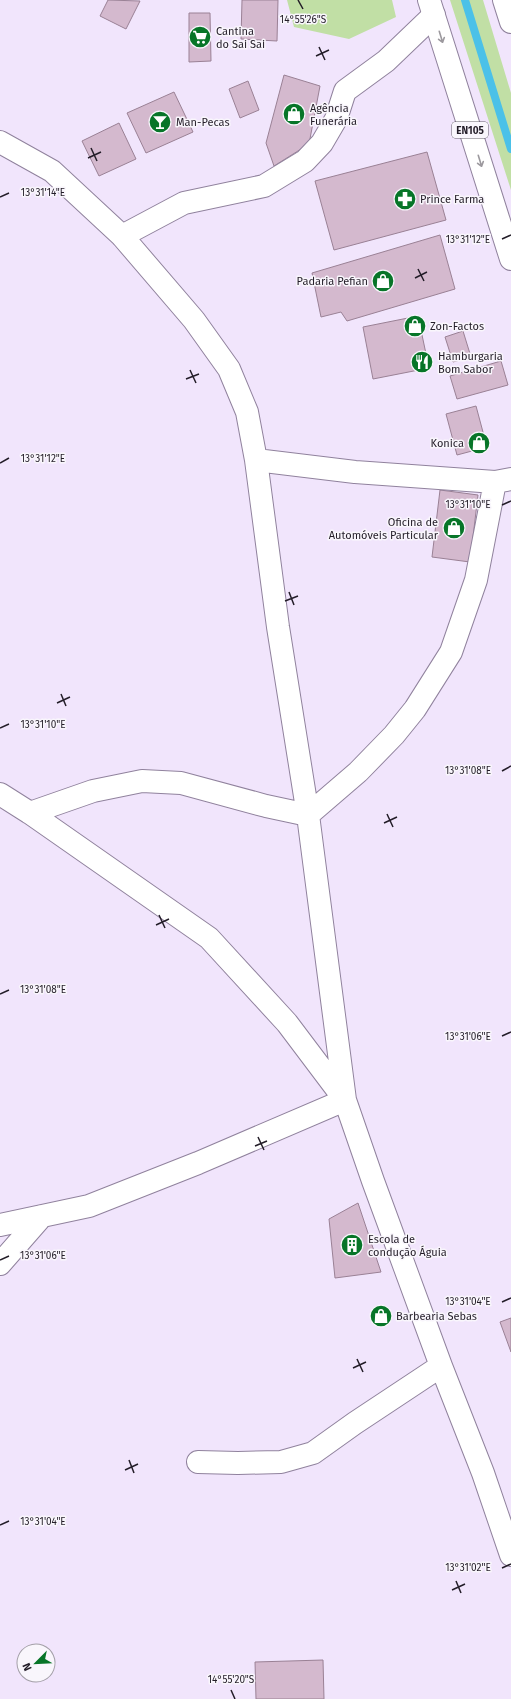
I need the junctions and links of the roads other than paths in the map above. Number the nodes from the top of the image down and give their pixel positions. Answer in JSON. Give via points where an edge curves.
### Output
{"nodes":[{"id":1,"x":504,"y":0,"type":"edge"},
{"id":2,"x":432,"y":8,"type":"edge"},
{"id":3,"x":511,"y":22,"type":"edge"},
{"id":4,"x":0,"y":142,"type":"edge"},
{"id":5,"x":122,"y":236,"type":"junction"},
{"id":6,"x":511,"y":259,"type":"edge"},
{"id":7,"x":256,"y":460,"type":"junction"},
{"id":8,"x":503,"y":481,"type":"edge"},
{"id":9,"x":0,"y":794,"type":"edge"},
{"id":10,"x":30,"y":813,"type":"junction"},
{"id":11,"x":308,"y":815,"type":"junction"},
{"id":12,"x":345,"y":1100,"type":"junction"},
{"id":13,"x":42,"y":1216,"type":"junction"},
{"id":14,"x":0,"y":1225,"type":"edge"},
{"id":15,"x":0,"y":1264,"type":"edge"},
{"id":16,"x":441,"y":1366,"type":"junction"},
{"id":17,"x":198,"y":1462,"type":"dead end"},
{"id":18,"x":511,"y":1555,"type":"edge"}],
"edges":[{"from":1,"to":3,"type":"street"},
{"from":2,"to":5,"type":"street","via":[[386,61],[345,91],[336,119],[322,143],[306,162],[264,186],[184,203]]},
{"from":2,"to":6,"type":"street","number":"EN105","one_way":true},
{"from":4,"to":5,"type":"street","via":[[52,171]]},
{"from":5,"to":7,"type":"street","via":[[194,320],[229,369],[247,412]]},
{"from":7,"to":8,"type":"street","via":[[355,472]]},
{"from":7,"to":11,"type":"street","via":[[278,627]]},
{"from":8,"to":11,"type":"street","via":[[476,580],[451,652],[415,709],[394,735],[358,772]]},
{"from":9,"to":10,"type":"street"},
{"from":10,"to":11,"type":"street","via":[[93,791],[142,781],[181,783]]},
{"from":10,"to":12,"type":"street","via":[[209,938],[287,1022]]},
{"from":11,"to":12,"type":"street"},
{"from":12,"to":13,"type":"street","via":[[198,1164],[89,1206]]},
{"from":12,"to":16,"type":"street"},
{"from":13,"to":14,"type":"street"},
{"from":13,"to":15,"type":"street"},
{"from":16,"to":17,"type":"street","via":[[313,1453],[282,1462]]},
{"from":16,"to":18,"type":"street","via":[[483,1473]]}]}
